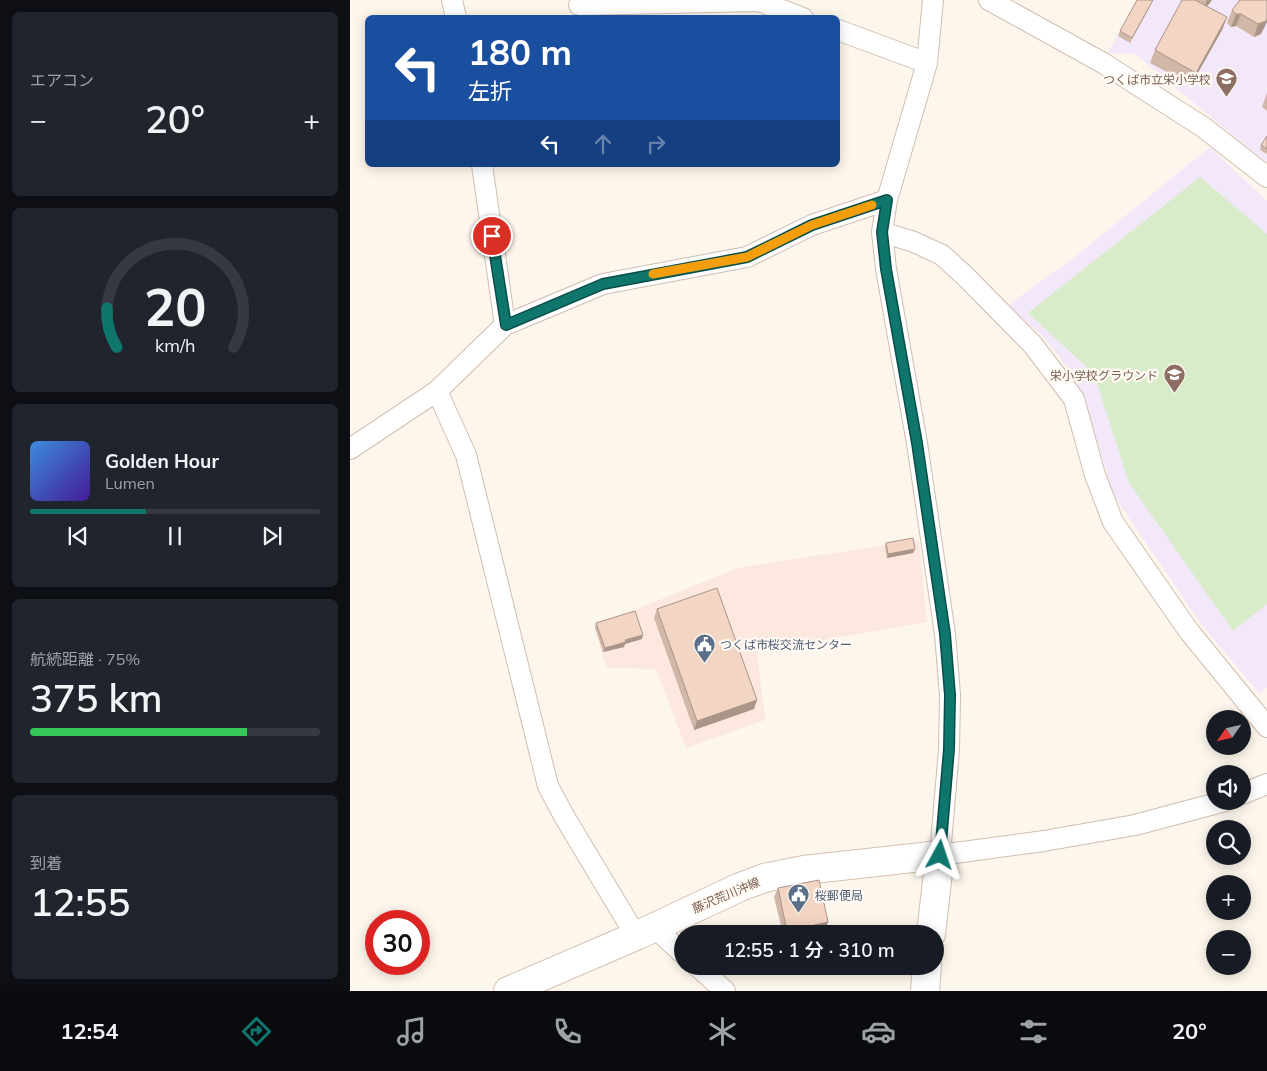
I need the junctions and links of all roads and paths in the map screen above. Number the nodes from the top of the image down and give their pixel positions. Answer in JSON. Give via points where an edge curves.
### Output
{"nodes":[{"id":1,"x":452,"y":0,"type":"edge"},
{"id":2,"x":933,"y":0,"type":"edge"},
{"id":3,"x":989,"y":0,"type":"edge"},
{"id":4,"x":579,"y":5,"type":"dead end"},
{"id":5,"x":455,"y":15,"type":"edge"},
{"id":6,"x":795,"y":15,"type":"edge"},
{"id":7,"x":840,"y":31,"type":"edge"},
{"id":8,"x":926,"y":63,"type":"junction"},
{"id":9,"x":482,"y":167,"type":"edge"},
{"id":10,"x":1267,"y":177,"type":"edge"},
{"id":11,"x":887,"y":200,"type":"junction"},
{"id":12,"x":882,"y":232,"type":"junction"},
{"id":13,"x":506,"y":325,"type":"junction"},
{"id":14,"x":437,"y":391,"type":"junction"},
{"id":15,"x":350,"y":449,"type":"edge"},
{"id":16,"x":1267,"y":727,"type":"edge"},
{"id":17,"x":1267,"y":784,"type":"edge"},
{"id":18,"x":1251,"y":790,"type":"edge"},
{"id":19,"x":1206,"y":806,"type":"edge"},
{"id":20,"x":940,"y":855,"type":"junction"},
{"id":21,"x":932,"y":925,"type":"edge"},
{"id":22,"x":645,"y":932,"type":"junction"},
{"id":23,"x":674,"y":948,"type":"edge"},
{"id":24,"x":707,"y":975,"type":"edge"},
{"id":25,"x":926,"y":975,"type":"edge"},
{"id":26,"x":508,"y":991,"type":"edge"},
{"id":27,"x":725,"y":991,"type":"edge"},
{"id":28,"x":925,"y":991,"type":"edge"}],
"edges":[{"from":1,"to":5,"type":"street"},
{"from":2,"to":8,"type":"street"},
{"from":3,"to":10,"type":"street","via":[[1103,63],[1203,127]]},
{"from":4,"to":6,"type":"street","via":[[759,1]]},
{"from":7,"to":8,"type":"street"},
{"from":8,"to":11,"type":"street"},
{"from":9,"to":13,"type":"street"},
{"from":11,"to":12,"type":"street"},
{"from":11,"to":13,"type":"street","via":[[812,225],[747,257],[603,284]]},
{"from":12,"to":16,"type":"street","via":[[942,255],[1033,346],[1074,399],[1095,475],[1113,522],[1188,630]]},
{"from":12,"to":20,"type":"street","via":[[945,634],[950,695],[949,749]]},
{"from":13,"to":14,"type":"street"},
{"from":14,"to":15,"type":"street"},
{"from":14,"to":22,"type":"street","via":[[466,455],[548,786],[564,816]]},
{"from":17,"to":18,"type":"street"},
{"from":19,"to":20,"type":"street","via":[[1135,825],[1044,842]]},
{"from":20,"to":21,"type":"main road"},
{"from":20,"to":22,"type":"main road","name":"藤沢荒川沖線","via":[[804,870],[764,878]]},
{"from":22,"to":23,"type":"street"},
{"from":22,"to":26,"type":"main road","name":"藤沢荒川沖線"},
{"from":24,"to":27,"type":"street"},
{"from":25,"to":28,"type":"main road"}]}
